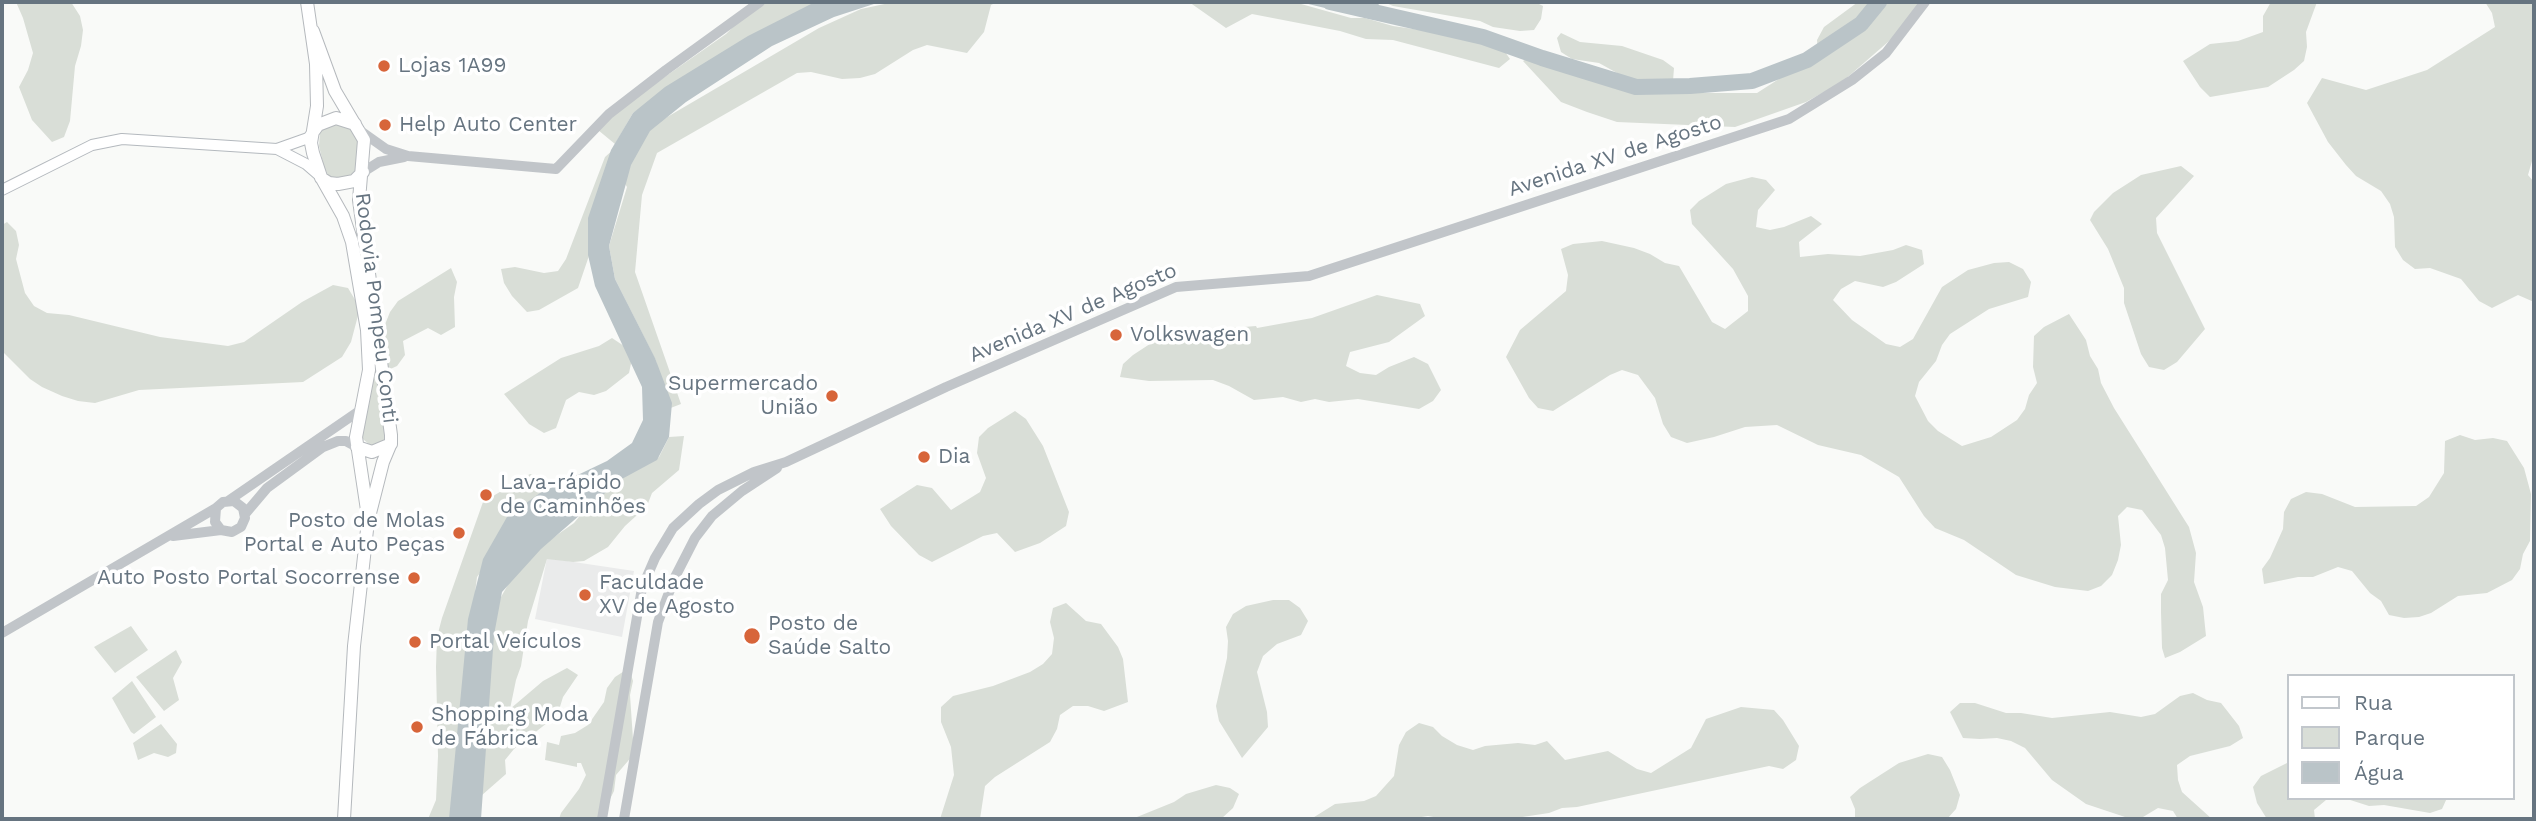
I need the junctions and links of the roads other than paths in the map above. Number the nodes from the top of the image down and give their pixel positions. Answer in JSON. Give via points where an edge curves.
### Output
{"nodes":[{"id":1,"x":307,"y":2,"type":"edge"},
{"id":2,"x":760,"y":2,"type":"edge"},
{"id":3,"x":1925,"y":2,"type":"edge"},
{"id":4,"x":313,"y":32,"type":"junction"},
{"id":5,"x":355,"y":124,"type":"junction"},
{"id":6,"x":313,"y":132,"type":"junction"},
{"id":7,"x":277,"y":149,"type":"junction"},
{"id":8,"x":408,"y":156,"type":"junction"},
{"id":9,"x":363,"y":172,"type":"junction"},
{"id":10,"x":321,"y":177,"type":"junction"},
{"id":11,"x":2,"y":190,"type":"edge"},
{"id":12,"x":362,"y":408,"type":"junction"},
{"id":13,"x":391,"y":443,"type":"junction"},
{"id":14,"x":357,"y":447,"type":"junction"},
{"id":15,"x":786,"y":462,"type":"junction"},
{"id":16,"x":718,"y":490,"type":"junction"},
{"id":17,"x":228,"y":500,"type":"junction"},
{"id":18,"x":726,"y":504,"type":"junction"},
{"id":19,"x":216,"y":508,"type":"junction"},
{"id":20,"x":245,"y":514,"type":"junction"},
{"id":21,"x":369,"y":521,"type":"junction"},
{"id":22,"x":221,"y":530,"type":"junction"},
{"id":23,"x":166,"y":537,"type":"junction"},
{"id":24,"x":2,"y":633,"type":"edge"},
{"id":25,"x":344,"y":818,"type":"edge"},
{"id":26,"x":602,"y":819,"type":"edge"},
{"id":27,"x":624,"y":819,"type":"edge"}],
"edges":[{"from":1,"to":4,"type":"main road"},
{"from":2,"to":8,"type":"street","via":[[610,114],[556,169]]},
{"from":3,"to":15,"type":"street","name":"Avenida XV de Agosto","via":[[1886,53],[1789,119],[1321,273],[1176,287]]},
{"from":4,"to":5,"type":"main road","via":[[335,91]]},
{"from":4,"to":6,"type":"main road","via":[[317,106]]},
{"from":5,"to":6,"type":"main road","via":[[336,118]]},
{"from":5,"to":8,"type":"street","via":[[377,144]]},
{"from":5,"to":9,"type":"main road","via":[[364,141]]},
{"from":6,"to":7,"type":"main road"},
{"from":6,"to":10,"type":"main road","via":[[313,153]]},
{"from":7,"to":10,"type":"main road"},
{"from":7,"to":11,"type":"main road","via":[[153,139],[110,141],[67,156]]},
{"from":8,"to":9,"type":"street","via":[[379,162]]},
{"from":9,"to":10,"type":"main road","via":[[354,181],[338,184]]},
{"from":9,"to":13,"type":"main road","name":"Rodovia Pompeu Conti","via":[[359,200]]},
{"from":10,"to":12,"type":"main road","name":"Rodovia Pompeu Conti","via":[[348,228],[359,278],[369,355]]},
{"from":12,"to":14,"type":"main road","name":"Rodovia Pompeu Conti"},
{"from":12,"to":17,"type":"street"},
{"from":13,"to":14,"type":"main road","via":[[372,452]]},
{"from":13,"to":21,"type":"main road"},
{"from":14,"to":20,"type":"street","via":[[338,441],[323,447],[267,488]]},
{"from":14,"to":21,"type":"main road","name":"Rodovia Pompeu Conti"},
{"from":15,"to":16,"type":"street","name":"Avenida XV de Agosto"},
{"from":15,"to":18,"type":"street"},
{"from":16,"to":18,"type":"street"},
{"from":16,"to":26,"type":"street","name":"Avenida XV de Agosto","via":[[673,528],[642,588]]},
{"from":17,"to":19,"type":"street"},
{"from":17,"to":20,"type":"street","via":[[239,504]]},
{"from":18,"to":27,"type":"street","via":[[695,538],[663,606]]},
{"from":19,"to":22,"type":"street","via":[[214,518]]},
{"from":19,"to":23,"type":"street"},
{"from":20,"to":22,"type":"street","via":[[237,530]]},
{"from":21,"to":25,"type":"main road","via":[[354,646]]},
{"from":22,"to":23,"type":"street"},
{"from":23,"to":24,"type":"street"}]}
